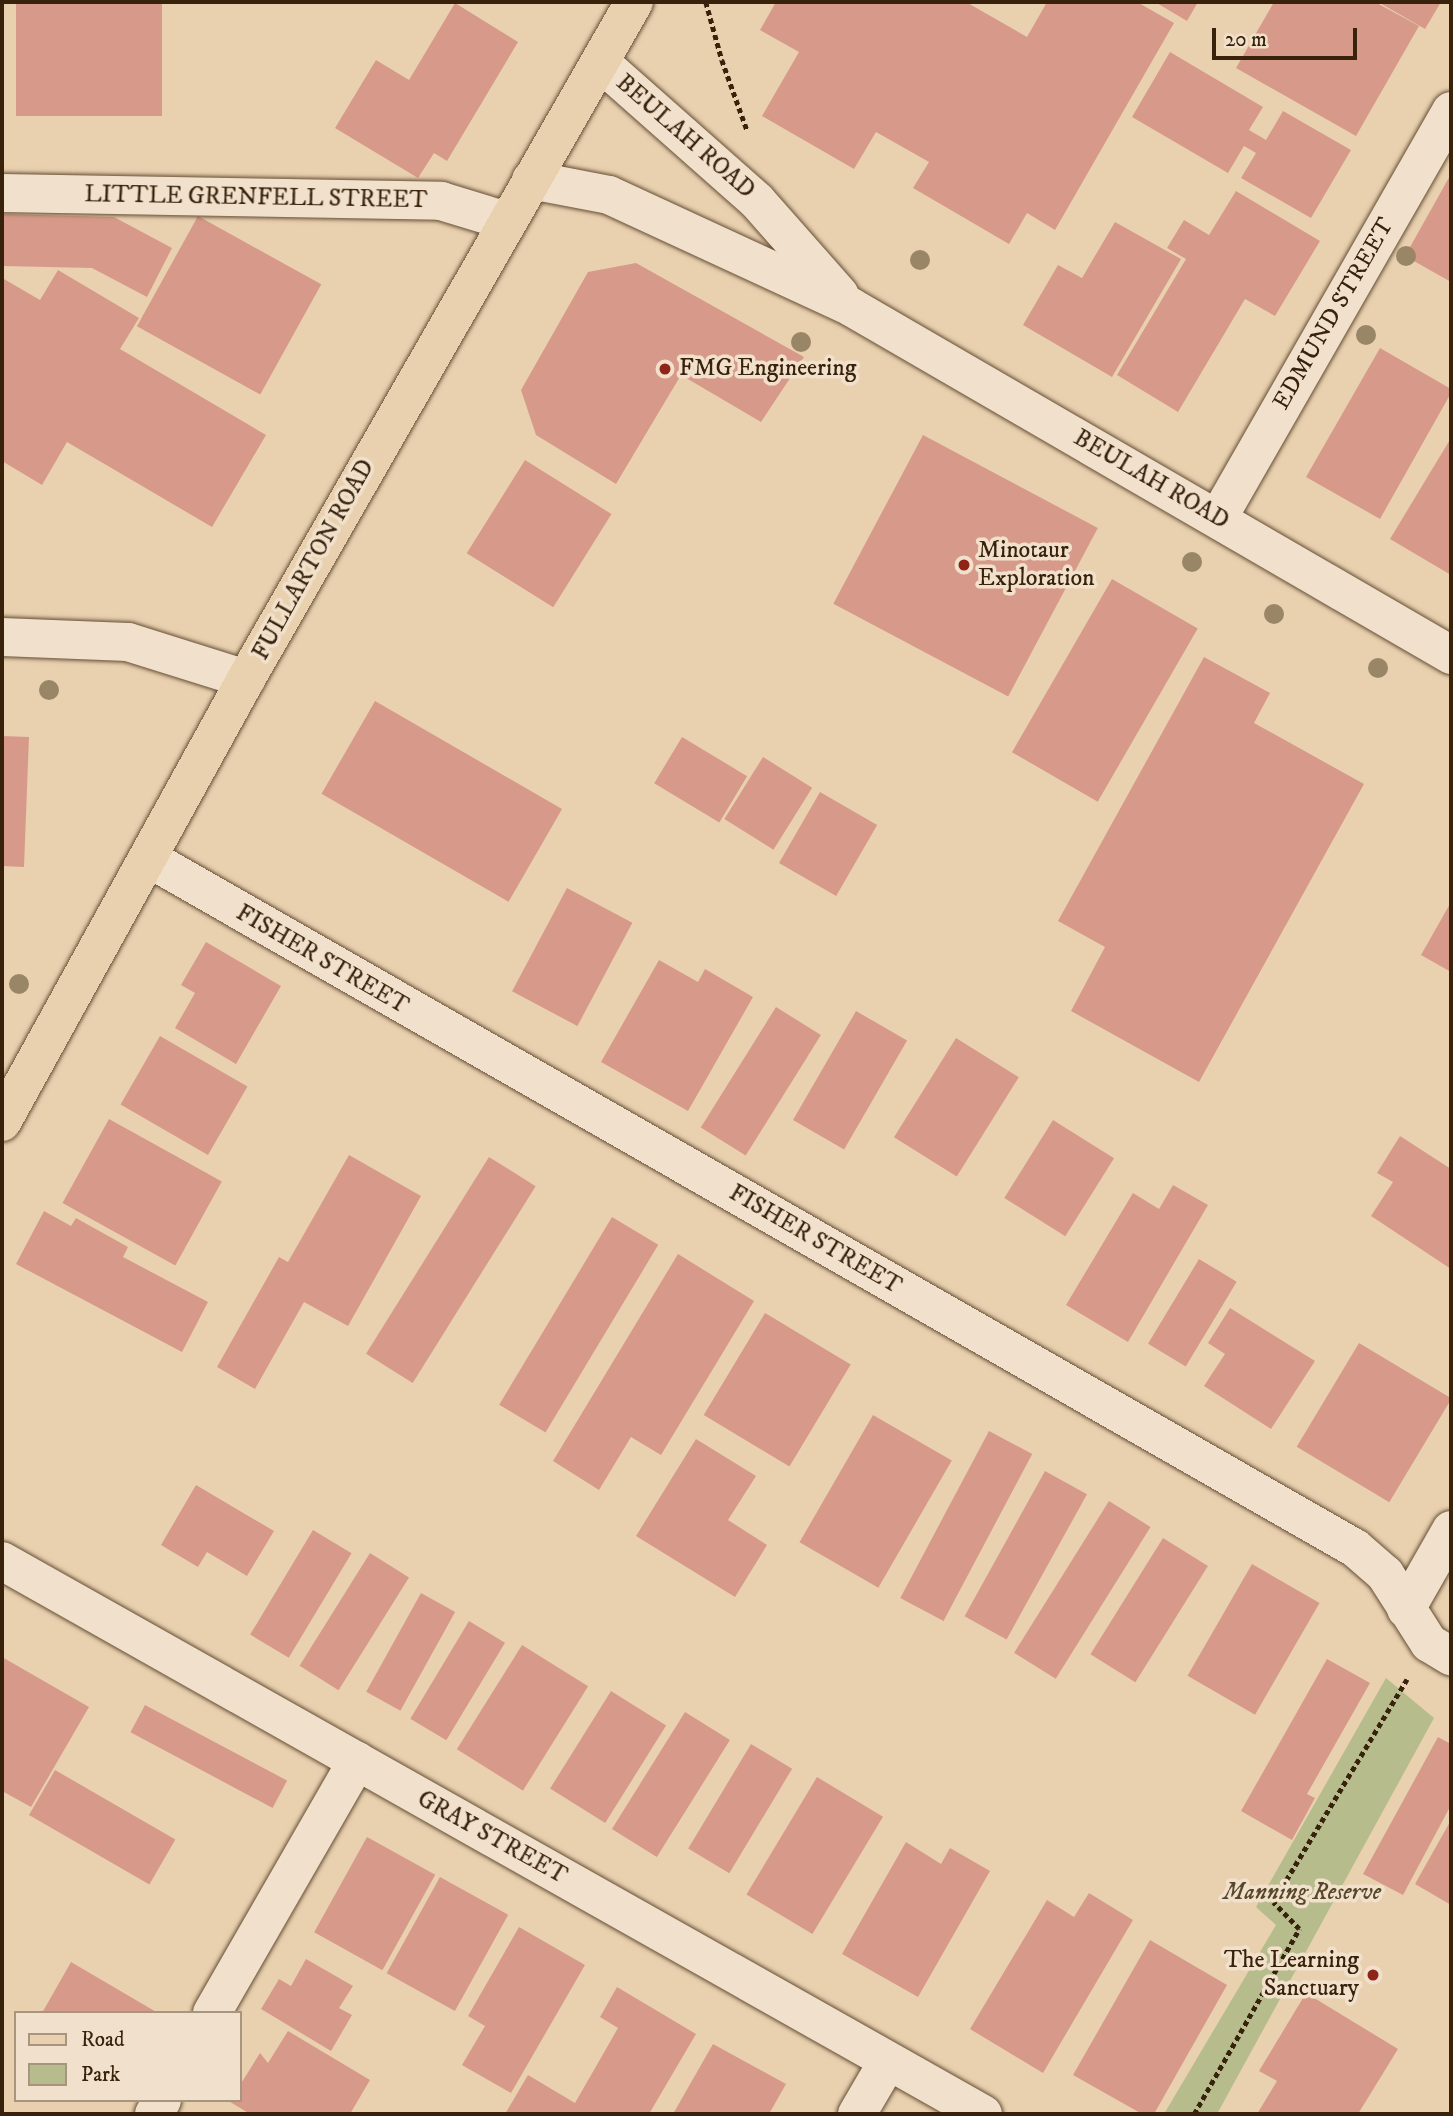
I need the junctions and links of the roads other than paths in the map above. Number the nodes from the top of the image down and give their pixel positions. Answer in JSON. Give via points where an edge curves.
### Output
{"nodes":[{"id":1,"x":634,"y":2,"type":"edge"},
{"id":2,"x":601,"y":63,"type":"junction"},
{"id":3,"x":1451,"y":111,"type":"edge"},
{"id":4,"x":531,"y":180,"type":"junction"},
{"id":5,"x":2,"y":193,"type":"edge"},
{"id":6,"x":507,"y":221,"type":"junction"},
{"id":7,"x":851,"y":307,"type":"junction"},
{"id":8,"x":1218,"y":518,"type":"junction"},
{"id":9,"x":2,"y":637,"type":"edge"},
{"id":10,"x":1451,"y":654,"type":"edge"},
{"id":11,"x":246,"y":679,"type":"junction"},
{"id":12,"x":148,"y":858,"type":"junction"},
{"id":13,"x":3,"y":1118,"type":"edge"},
{"id":14,"x":1451,"y":1530,"type":"edge"},
{"id":15,"x":2,"y":1561,"type":"edge"},
{"id":16,"x":1406,"y":1609,"type":"junction"},
{"id":17,"x":1440,"y":1649,"type":"edge"},
{"id":18,"x":356,"y":1761,"type":"junction"},
{"id":19,"x":213,"y":2011,"type":"edge"},
{"id":20,"x":888,"y":2060,"type":"junction"},
{"id":21,"x":857,"y":2114,"type":"edge"},
{"id":22,"x":983,"y":2114,"type":"edge"}],
"edges":[{"from":1,"to":2,"type":"main road","name":"FULLARTON ROAD"},
{"from":2,"to":4,"type":"main road","name":"FULLARTON ROAD"},
{"from":2,"to":7,"type":"street","name":"BEULAH ROAD","via":[[757,201]]},
{"from":3,"to":8,"type":"street","name":"EDMUND STREET"},
{"from":4,"to":6,"type":"main road","name":"FULLARTON ROAD"},
{"from":4,"to":7,"type":"street","name":"BEULAH ROAD","via":[[609,195]]},
{"from":5,"to":6,"type":"street","name":"LITTLE GRENFELL STREET","via":[[441,201]]},
{"from":6,"to":11,"type":"main road","name":"FULLARTON ROAD"},
{"from":7,"to":8,"type":"street","name":"BEULAH ROAD"},
{"from":8,"to":10,"type":"street","name":"BEULAH ROAD"},
{"from":9,"to":11,"type":"street","via":[[128,642]]},
{"from":11,"to":12,"type":"main road","name":"FULLARTON ROAD"},
{"from":12,"to":13,"type":"main road","name":"FULLARTON ROAD"},
{"from":12,"to":16,"type":"street","name":"FISHER STREET","via":[[1356,1548],[1385,1574]]},
{"from":14,"to":16,"type":"street"},
{"from":15,"to":18,"type":"street","name":"GRAY STREET"},
{"from":16,"to":17,"type":"street","name":"FISHER STREET"},
{"from":18,"to":19,"type":"street"},
{"from":18,"to":20,"type":"street","name":"GRAY STREET"},
{"from":20,"to":21,"type":"street"},
{"from":20,"to":22,"type":"street","name":"GRAY STREET"}]}
